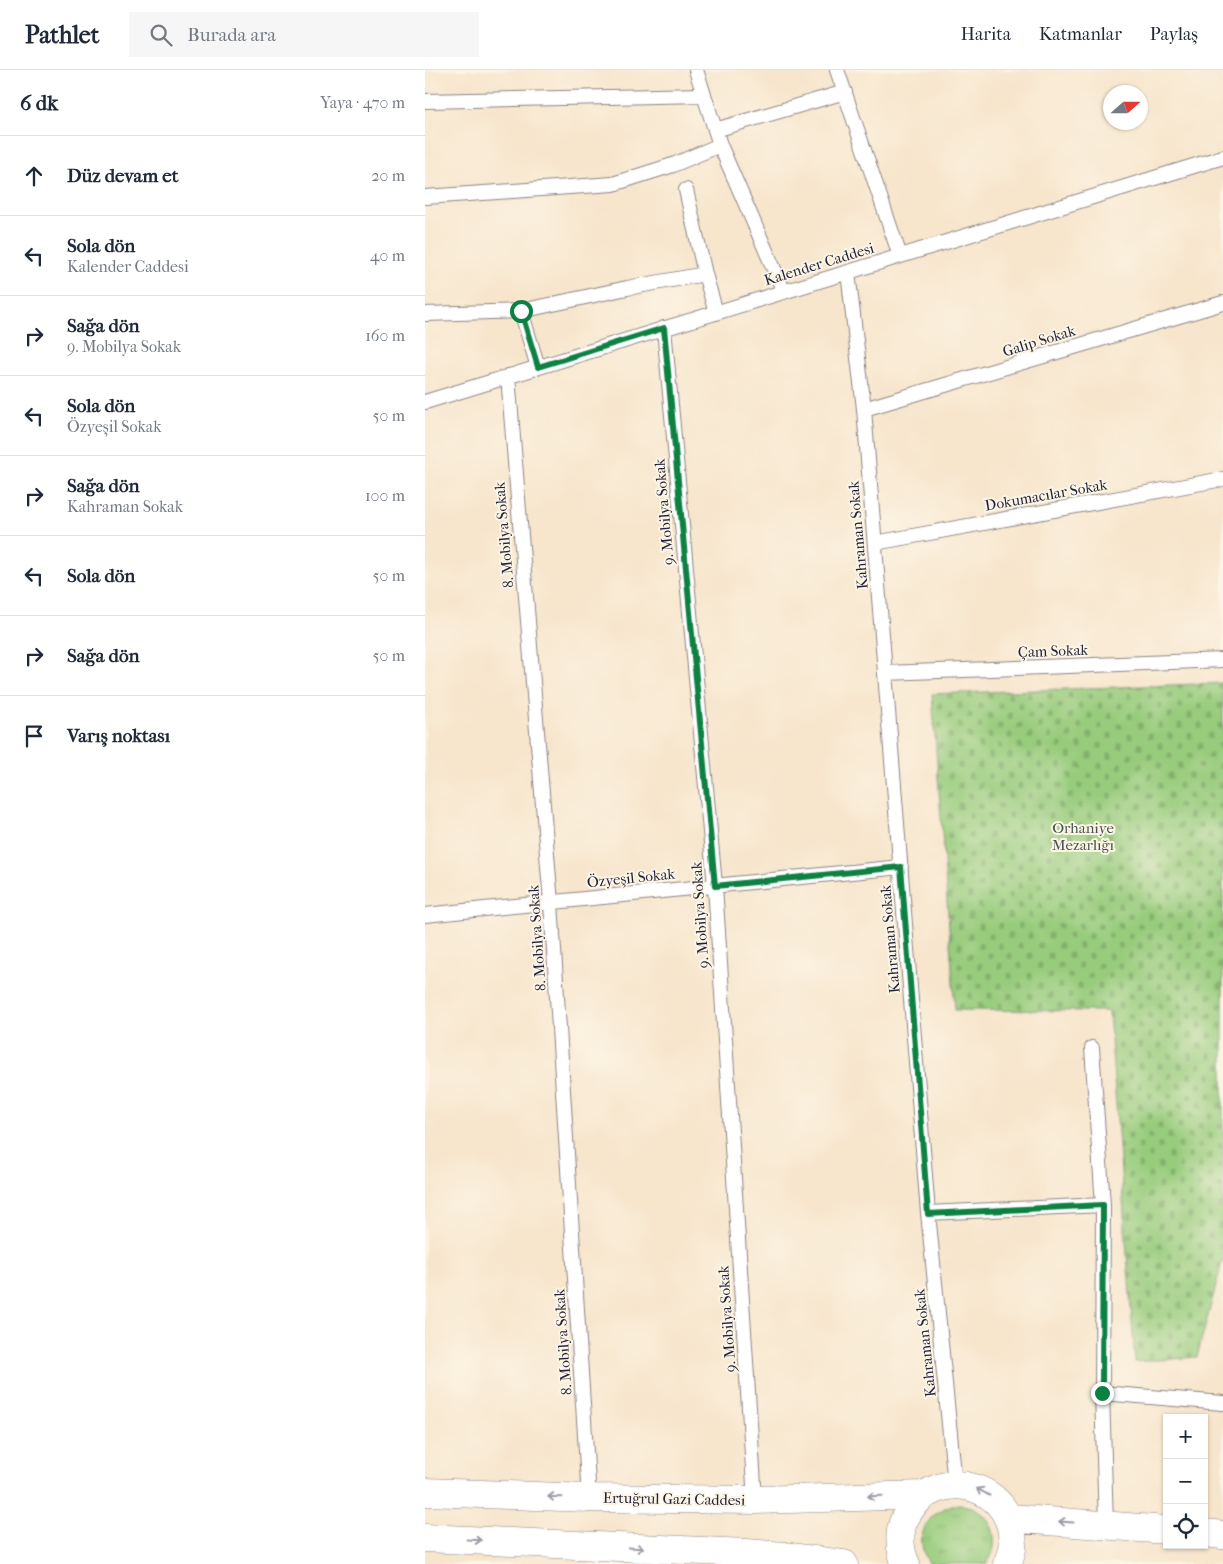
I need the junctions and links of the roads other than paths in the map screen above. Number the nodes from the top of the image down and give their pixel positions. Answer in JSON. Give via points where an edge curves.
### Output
{"nodes":[{"id":1,"x":696,"y":70,"type":"edge"},
{"id":2,"x":837,"y":70,"type":"edge"},
{"id":3,"x":845,"y":92,"type":"junction"},
{"id":4,"x":704,"y":95,"type":"junction"},
{"id":5,"x":425,"y":102,"type":"edge"},
{"id":6,"x":715,"y":130,"type":"junction"},
{"id":7,"x":720,"y":144,"type":"junction"},
{"id":8,"x":1223,"y":157,"type":"edge"},
{"id":9,"x":686,"y":190,"type":"dead end"},
{"id":10,"x":425,"y":197,"type":"edge"},
{"id":11,"x":900,"y":256,"type":"junction"},
{"id":12,"x":849,"y":272,"type":"junction"},
{"id":13,"x":705,"y":274,"type":"junction"},
{"id":14,"x":784,"y":292,"type":"junction"},
{"id":15,"x":1223,"y":303,"type":"edge"},
{"id":16,"x":521,"y":311,"type":"junction"},
{"id":17,"x":716,"y":313,"type":"junction"},
{"id":18,"x":425,"y":314,"type":"edge"},
{"id":19,"x":664,"y":328,"type":"junction"},
{"id":20,"x":538,"y":367,"type":"junction"},
{"id":21,"x":507,"y":376,"type":"junction"},
{"id":22,"x":425,"y":402,"type":"edge"},
{"id":23,"x":864,"y":410,"type":"junction"},
{"id":24,"x":1223,"y":479,"type":"edge"},
{"id":25,"x":875,"y":543,"type":"junction"},
{"id":26,"x":1223,"y":660,"type":"edge"},
{"id":27,"x":885,"y":673,"type":"junction"},
{"id":28,"x":901,"y":867,"type":"junction"},
{"id":29,"x":715,"y":886,"type":"junction"},
{"id":30,"x":551,"y":902,"type":"junction"},
{"id":31,"x":425,"y":915,"type":"edge"},
{"id":32,"x":1092,"y":1048,"type":"dead end"},
{"id":33,"x":1103,"y":1205,"type":"junction"},
{"id":34,"x":928,"y":1214,"type":"junction"},
{"id":35,"x":1102,"y":1393,"type":"junction"},
{"id":36,"x":1223,"y":1402,"type":"edge"},
{"id":37,"x":955,"y":1484,"type":"junction"},
{"id":38,"x":425,"y":1492,"type":"edge"},
{"id":39,"x":924,"y":1494,"type":"junction"},
{"id":40,"x":589,"y":1498,"type":"junction"},
{"id":41,"x":755,"y":1500,"type":"junction"},
{"id":42,"x":1007,"y":1518,"type":"junction"},
{"id":43,"x":1107,"y":1525,"type":"junction"},
{"id":44,"x":1163,"y":1530,"type":"edge"},
{"id":45,"x":1208,"y":1533,"type":"edge"},
{"id":46,"x":1223,"y":1535,"type":"edge"},
{"id":47,"x":425,"y":1538,"type":"edge"},
{"id":48,"x":844,"y":1564,"type":"edge"},
{"id":49,"x":905,"y":1564,"type":"edge"},
{"id":50,"x":1007,"y":1564,"type":"edge"}],
"edges":[{"from":1,"to":4,"type":"lane"},
{"from":2,"to":3,"type":"lane"},
{"from":3,"to":6,"type":"lane"},
{"from":3,"to":11,"type":"lane"},
{"from":4,"to":5,"type":"lane"},
{"from":4,"to":6,"type":"lane"},
{"from":6,"to":7,"type":"lane"},
{"from":7,"to":10,"type":"lane","via":[[673,165],[613,184]]},
{"from":7,"to":14,"type":"lane"},
{"from":8,"to":11,"type":"lane","name":"Kalender Caddesi"},
{"from":9,"to":13,"type":"lane"},
{"from":11,"to":12,"type":"lane","name":"Kalender Caddesi"},
{"from":12,"to":14,"type":"lane","name":"Kalender Caddesi"},
{"from":12,"to":23,"type":"lane","name":"Kahraman Sokak"},
{"from":13,"to":16,"type":"lane"},
{"from":13,"to":17,"type":"lane"},
{"from":14,"to":17,"type":"lane","name":"Kalender Caddesi"},
{"from":15,"to":23,"type":"lane","name":"Galip Sokak"},
{"from":16,"to":18,"type":"lane"},
{"from":16,"to":20,"type":"lane"},
{"from":17,"to":19,"type":"lane","name":"Kalender Caddesi"},
{"from":19,"to":20,"type":"lane","name":"Kalender Caddesi"},
{"from":19,"to":29,"type":"lane","name":"9. Mobilya Sokak"},
{"from":20,"to":21,"type":"lane","name":"Kalender Caddesi"},
{"from":21,"to":22,"type":"lane","name":"Kalender Caddesi"},
{"from":21,"to":30,"type":"lane","name":"8. Mobilya Sokak"},
{"from":23,"to":25,"type":"lane","name":"Kahraman Sokak"},
{"from":24,"to":25,"type":"lane","name":"Dokumacılar Sokak"},
{"from":25,"to":27,"type":"lane","name":"Kahraman Sokak"},
{"from":26,"to":27,"type":"lane","name":"Çam Sokak"},
{"from":27,"to":28,"type":"lane","name":"Kahraman Sokak"},
{"from":28,"to":29,"type":"lane","name":"Özyeşil Sokak"},
{"from":28,"to":34,"type":"lane","name":"Kahraman Sokak"},
{"from":29,"to":30,"type":"lane","name":"Özyeşil Sokak"},
{"from":29,"to":41,"type":"lane","name":"9. Mobilya Sokak"},
{"from":30,"to":31,"type":"lane","name":"Özyeşil Sokak"},
{"from":30,"to":40,"type":"lane","name":"8. Mobilya Sokak"},
{"from":32,"to":33,"type":"lane"},
{"from":33,"to":34,"type":"lane"},
{"from":33,"to":35,"type":"lane"},
{"from":34,"to":37,"type":"lane","name":"Kahraman Sokak"},
{"from":35,"to":36,"type":"lane"},
{"from":35,"to":43,"type":"lane"},
{"from":37,"to":39,"type":"main road"},
{"from":42,"to":37,"type":"main road","one_way":true,"via":[[999,1504],[986,1493],[971,1486]]},
{"from":40,"to":38,"type":"main road","name":"Ertuğrul Gazi Caddesi","one_way":true},
{"from":39,"to":41,"type":"main road","name":"Ertuğrul Gazi Caddesi","one_way":true},
{"from":39,"to":49,"type":"main road","via":[[911,1506],[903,1521],[900,1538]]},
{"from":40,"to":41,"type":"main road","name":"Ertuğrul Gazi Caddesi"},
{"from":43,"to":42,"type":"main road","one_way":true},
{"from":42,"to":50,"type":"main road","via":[[1012,1550]]},
{"from":43,"to":44,"type":"main road"},
{"from":45,"to":46,"type":"main road"},
{"from":47,"to":48,"type":"main road","one_way":true,"via":[[746,1553]]}]}
